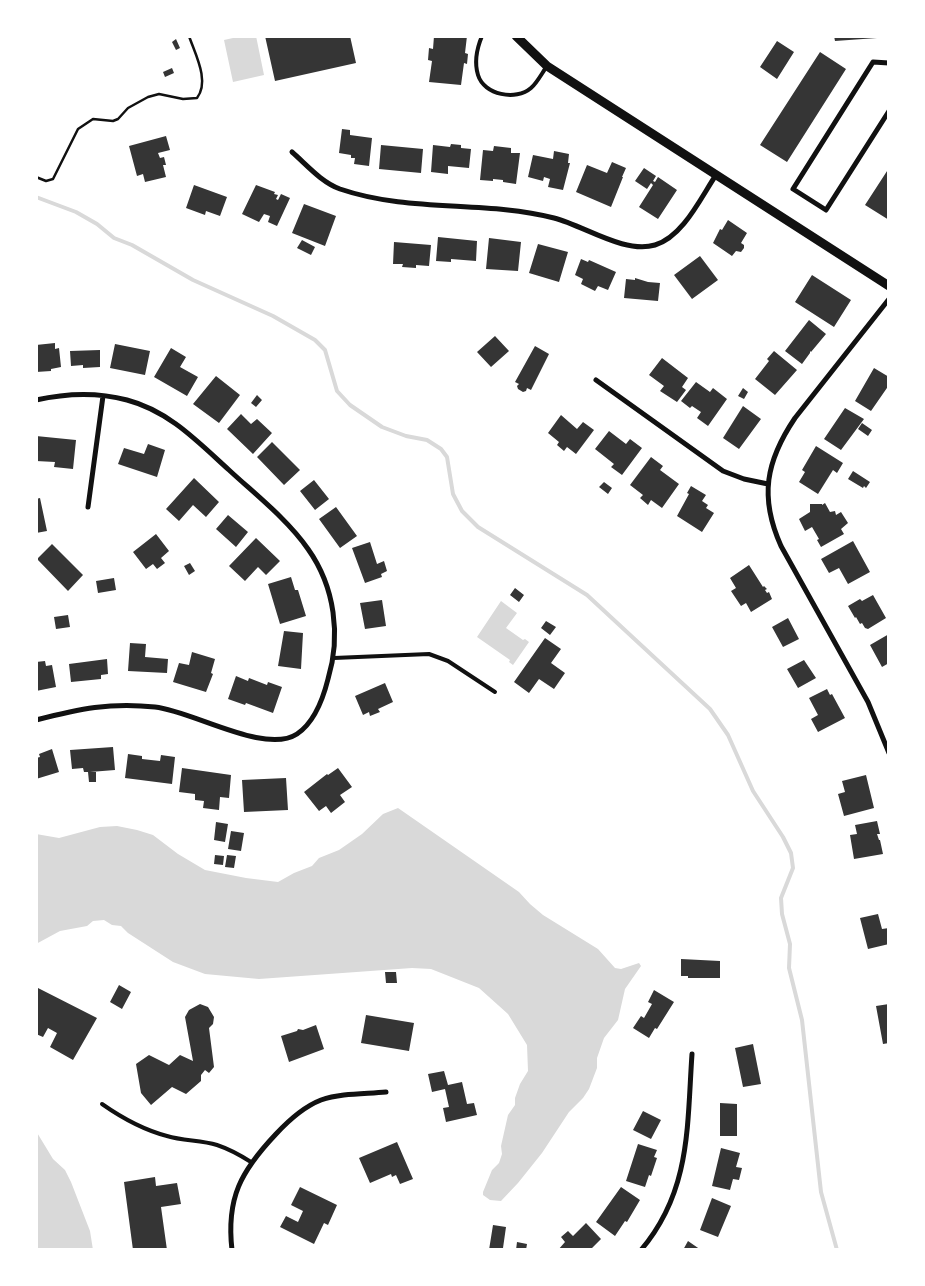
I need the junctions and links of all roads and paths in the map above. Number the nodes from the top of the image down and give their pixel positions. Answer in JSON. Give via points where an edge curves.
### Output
{"nodes":[{"id":1,"x":189,"y":36,"type":"edge"},
{"id":2,"x":482,"y":36,"type":"edge"},
{"id":3,"x":516,"y":36,"type":"edge"},
{"id":4,"x":889,"y":63,"type":"edge"},
{"id":5,"x":547,"y":66,"type":"junction"},
{"id":6,"x":889,"y":111,"type":"edge"},
{"id":7,"x":292,"y":152,"type":"dead end"},
{"id":8,"x":716,"y":175,"type":"junction"},
{"id":9,"x":36,"y":178,"type":"edge"},
{"id":10,"x":889,"y":286,"type":"edge"},
{"id":11,"x":889,"y":299,"type":"edge"},
{"id":12,"x":596,"y":380,"type":"dead end"},
{"id":13,"x":103,"y":396,"type":"junction"},
{"id":14,"x":36,"y":400,"type":"edge"},
{"id":15,"x":768,"y":484,"type":"junction"},
{"id":16,"x":88,"y":507,"type":"dead end"},
{"id":17,"x":334,"y":658,"type":"junction"},
{"id":18,"x":495,"y":692,"type":"dead end"},
{"id":19,"x":36,"y":720,"type":"edge"},
{"id":20,"x":889,"y":753,"type":"edge"},
{"id":21,"x":692,"y":1054,"type":"dead end"},
{"id":22,"x":386,"y":1092,"type":"dead end"},
{"id":23,"x":102,"y":1104,"type":"dead end"},
{"id":24,"x":251,"y":1162,"type":"junction"},
{"id":25,"x":232,"y":1250,"type":"edge"},
{"id":26,"x":641,"y":1250,"type":"edge"}],
"edges":[{"from":1,"to":9,"type":"path","via":[[200,64],[202,89],[197,98],[159,94],[128,108],[113,121],[93,119],[78,129],[53,179]]},
{"from":2,"to":5,"type":"lane","via":[[476,63],[478,76],[487,87],[497,92],[509,96],[522,94],[532,88]]},
{"from":3,"to":5,"type":"street"},
{"from":4,"to":6,"type":"street","via":[[873,62],[793,189],[826,210]]},
{"from":5,"to":8,"type":"street"},
{"from":7,"to":8,"type":"street","via":[[318,176],[338,188],[405,203],[556,218],[631,247],[653,246],[672,236],[681,228]]},
{"from":8,"to":10,"type":"street"},
{"from":11,"to":15,"type":"street","via":[[783,435],[773,459]]},
{"from":12,"to":15,"type":"street","via":[[724,470],[744,479]]},
{"from":13,"to":14,"type":"street","via":[[74,394]]},
{"from":13,"to":16,"type":"street"},
{"from":13,"to":17,"type":"street","via":[[128,400],[154,410],[184,428],[298,536],[326,582],[335,619]]},
{"from":15,"to":20,"type":"street","via":[[770,519],[777,539],[868,702]]},
{"from":17,"to":18,"type":"lane","via":[[429,654],[448,661]]},
{"from":17,"to":19,"type":"street","via":[[314,715],[304,728],[289,738],[255,738],[157,707],[93,706]]},
{"from":21,"to":26,"type":"street","via":[[683,1161],[670,1202]]},
{"from":22,"to":24,"type":"street","via":[[339,1096],[304,1109],[288,1121]]},
{"from":23,"to":24,"type":"lane","via":[[148,1130],[217,1145]]},
{"from":24,"to":25,"type":"street","via":[[234,1200],[230,1222]]}]}
